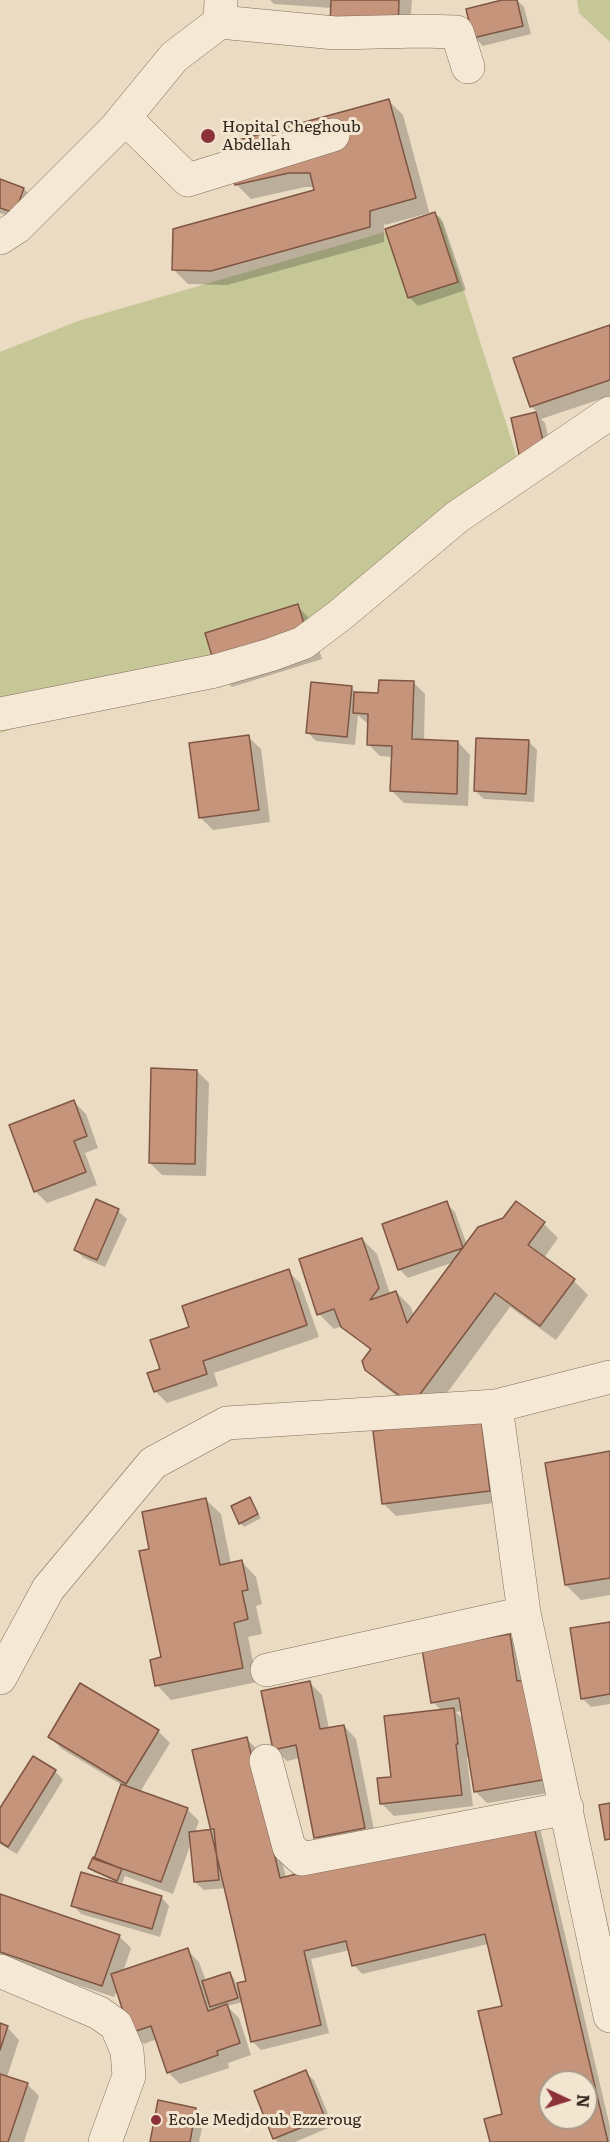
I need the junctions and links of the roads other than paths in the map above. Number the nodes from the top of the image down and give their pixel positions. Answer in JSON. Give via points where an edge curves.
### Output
{"nodes":[{"id":1,"x":220,"y":11,"type":"edge"},
{"id":2,"x":468,"y":67,"type":"dead end"},
{"id":3,"x":125,"y":118,"type":"junction"},
{"id":4,"x":333,"y":135,"type":"dead end"},
{"id":5,"x":0,"y":238,"type":"edge"},
{"id":6,"x":610,"y":413,"type":"edge"},
{"id":7,"x":0,"y":714,"type":"edge"},
{"id":8,"x":610,"y":1377,"type":"edge"},
{"id":9,"x":496,"y":1406,"type":"junction"},
{"id":10,"x":524,"y":1613,"type":"junction"},
{"id":11,"x":267,"y":1670,"type":"dead end"},
{"id":12,"x":0,"y":1678,"type":"edge"},
{"id":13,"x":266,"y":1761,"type":"dead end"},
{"id":14,"x":567,"y":1808,"type":"junction"},
{"id":15,"x":600,"y":1920,"type":"edge"},
{"id":16,"x":0,"y":1971,"type":"edge"},
{"id":17,"x":610,"y":2016,"type":"edge"},
{"id":18,"x":105,"y":2142,"type":"edge"}],
"edges":[{"from":1,"to":2,"type":"street","via":[[334,33],[457,32]]},
{"from":1,"to":3,"type":"street","via":[[174,57]]},
{"from":3,"to":4,"type":"street","via":[[188,180]]},
{"from":3,"to":5,"type":"street","via":[[17,227]]},
{"from":6,"to":7,"type":"street","via":[[457,517],[303,643],[215,671]]},
{"from":8,"to":9,"type":"street"},
{"from":9,"to":10,"type":"street"},
{"from":9,"to":12,"type":"street","via":[[226,1423],[153,1462],[48,1589]]},
{"from":10,"to":11,"type":"street"},
{"from":10,"to":14,"type":"street"},
{"from":13,"to":14,"type":"street","via":[[289,1847],[302,1859]]},
{"from":14,"to":15,"type":"street"},
{"from":15,"to":17,"type":"street"},
{"from":16,"to":18,"type":"street","via":[[99,2013],[116,2025],[127,2051],[129,2076]]}]}
